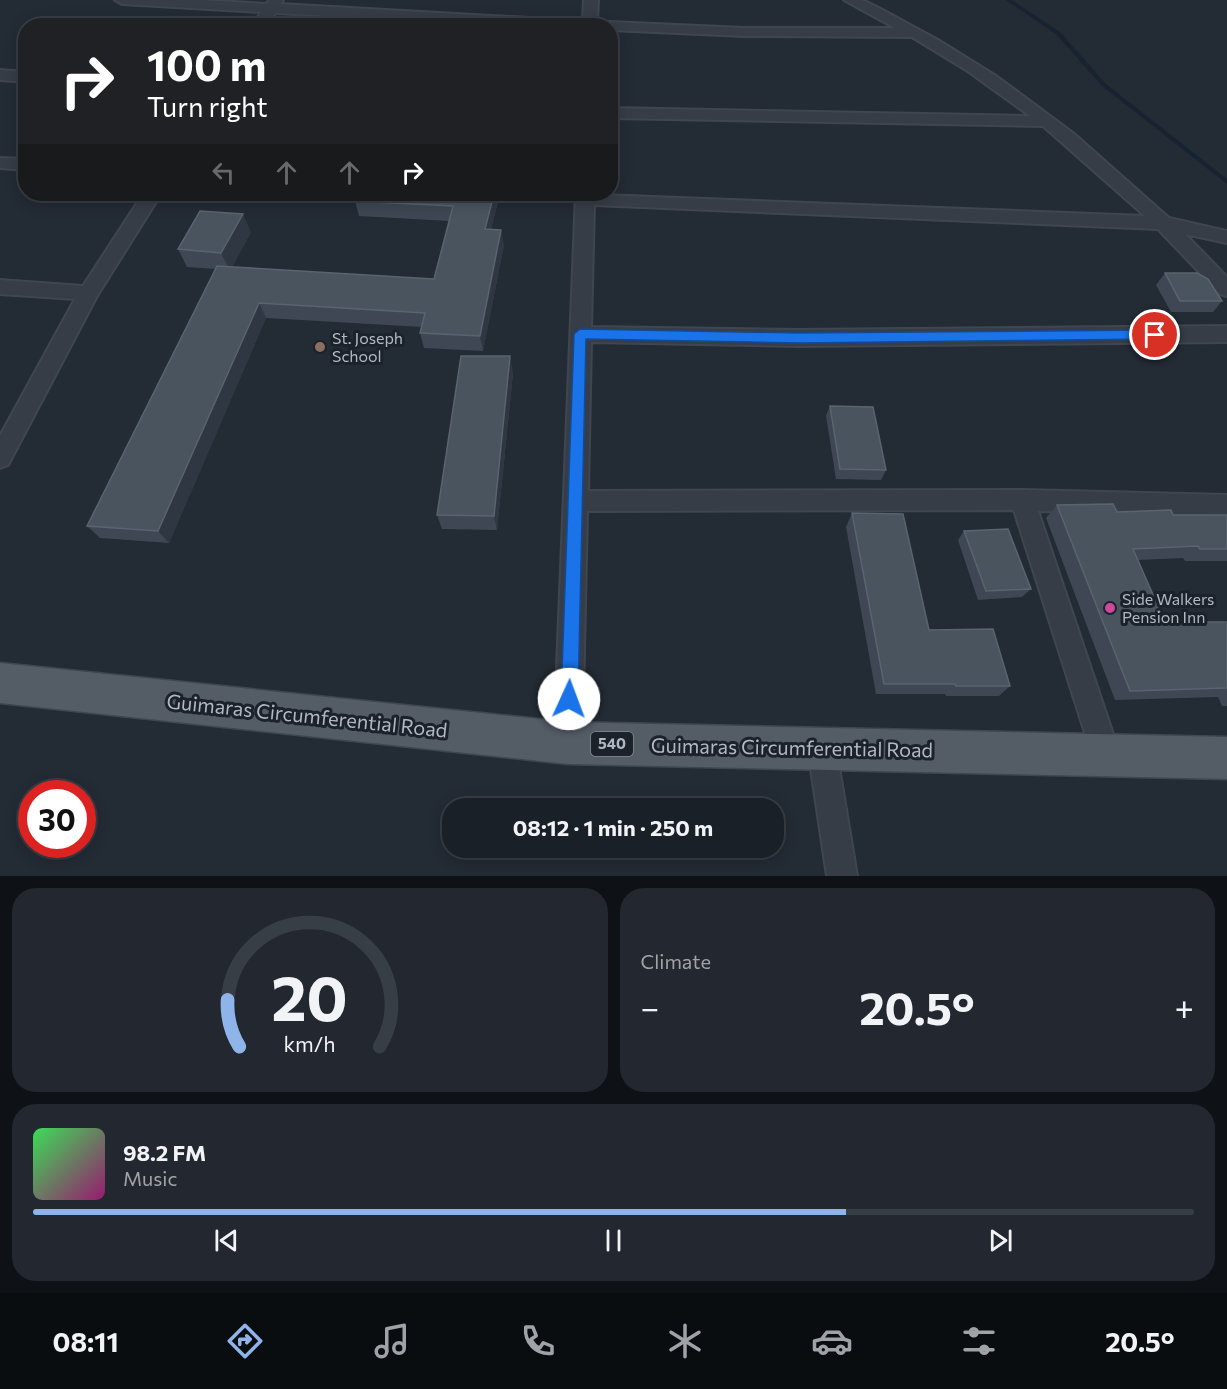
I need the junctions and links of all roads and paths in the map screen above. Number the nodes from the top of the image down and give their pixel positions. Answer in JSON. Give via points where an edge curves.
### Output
{"nodes":[{"id":1,"x":122,"y":0,"type":"edge"},
{"id":2,"x":591,"y":0,"type":"edge"},
{"id":3,"x":851,"y":0,"type":"edge"},
{"id":4,"x":275,"y":3,"type":"edge"},
{"id":5,"x":265,"y":18,"type":"edge"},
{"id":6,"x":490,"y":18,"type":"edge"},
{"id":7,"x":590,"y":18,"type":"edge"},
{"id":8,"x":618,"y":26,"type":"edge"},
{"id":9,"x":916,"y":33,"type":"junction"},
{"id":10,"x":0,"y":75,"type":"edge"},
{"id":11,"x":18,"y":76,"type":"edge"},
{"id":12,"x":618,"y":113,"type":"edge"},
{"id":13,"x":1047,"y":121,"type":"junction"},
{"id":14,"x":0,"y":164,"type":"edge"},
{"id":15,"x":18,"y":165,"type":"edge"},
{"id":16,"x":618,"y":198,"type":"edge"},
{"id":17,"x":147,"y":201,"type":"edge"},
{"id":18,"x":585,"y":201,"type":"edge"},
{"id":19,"x":1161,"y":223,"type":"junction"},
{"id":20,"x":1227,"y":237,"type":"edge"},
{"id":21,"x":0,"y":287,"type":"edge"},
{"id":22,"x":1227,"y":289,"type":"edge"},
{"id":23,"x":87,"y":293,"type":"junction"},
{"id":24,"x":580,"y":334,"type":"junction"},
{"id":25,"x":1227,"y":334,"type":"edge"},
{"id":26,"x":0,"y":456,"type":"edge"},
{"id":27,"x":1023,"y":500,"type":"junction"},
{"id":28,"x":576,"y":501,"type":"junction"},
{"id":29,"x":1227,"y":505,"type":"edge"},
{"id":30,"x":0,"y":683,"type":"edge"},
{"id":31,"x":568,"y":743,"type":"junction"},
{"id":32,"x":822,"y":749,"type":"junction"},
{"id":33,"x":1106,"y":755,"type":"junction"},
{"id":34,"x":1227,"y":758,"type":"edge"},
{"id":35,"x":842,"y":876,"type":"edge"}],
"edges":[{"from":1,"to":4,"type":"street"},
{"from":2,"to":7,"type":"street"},
{"from":3,"to":9,"type":"street"},
{"from":4,"to":5,"type":"street"},
{"from":4,"to":6,"type":"street"},
{"from":8,"to":9,"type":"street"},
{"from":9,"to":13,"type":"street"},
{"from":10,"to":11,"type":"street"},
{"from":12,"to":13,"type":"street"},
{"from":13,"to":19,"type":"street"},
{"from":14,"to":15,"type":"street"},
{"from":16,"to":19,"type":"street"},
{"from":17,"to":23,"type":"street"},
{"from":18,"to":24,"type":"street"},
{"from":19,"to":20,"type":"street"},
{"from":19,"to":22,"type":"street"},
{"from":21,"to":23,"type":"street"},
{"from":23,"to":26,"type":"street"},
{"from":24,"to":25,"type":"street","via":[[798,338]]},
{"from":24,"to":28,"type":"street"},
{"from":27,"to":28,"type":"street"},
{"from":27,"to":29,"type":"street"},
{"from":27,"to":33,"type":"street"},
{"from":28,"to":31,"type":"street"},
{"from":30,"to":31,"type":"main road","name":"Guimaras Circumferential Road","number":"540"},
{"from":31,"to":32,"type":"main road","name":"Guimaras Circumferential Road","number":"540"},
{"from":32,"to":33,"type":"main road","name":"Guimaras Circumferential Road","number":"540"},
{"from":32,"to":35,"type":"street"},
{"from":33,"to":34,"type":"main road","name":"Guimaras Circumferential Road","number":"540"}]}
